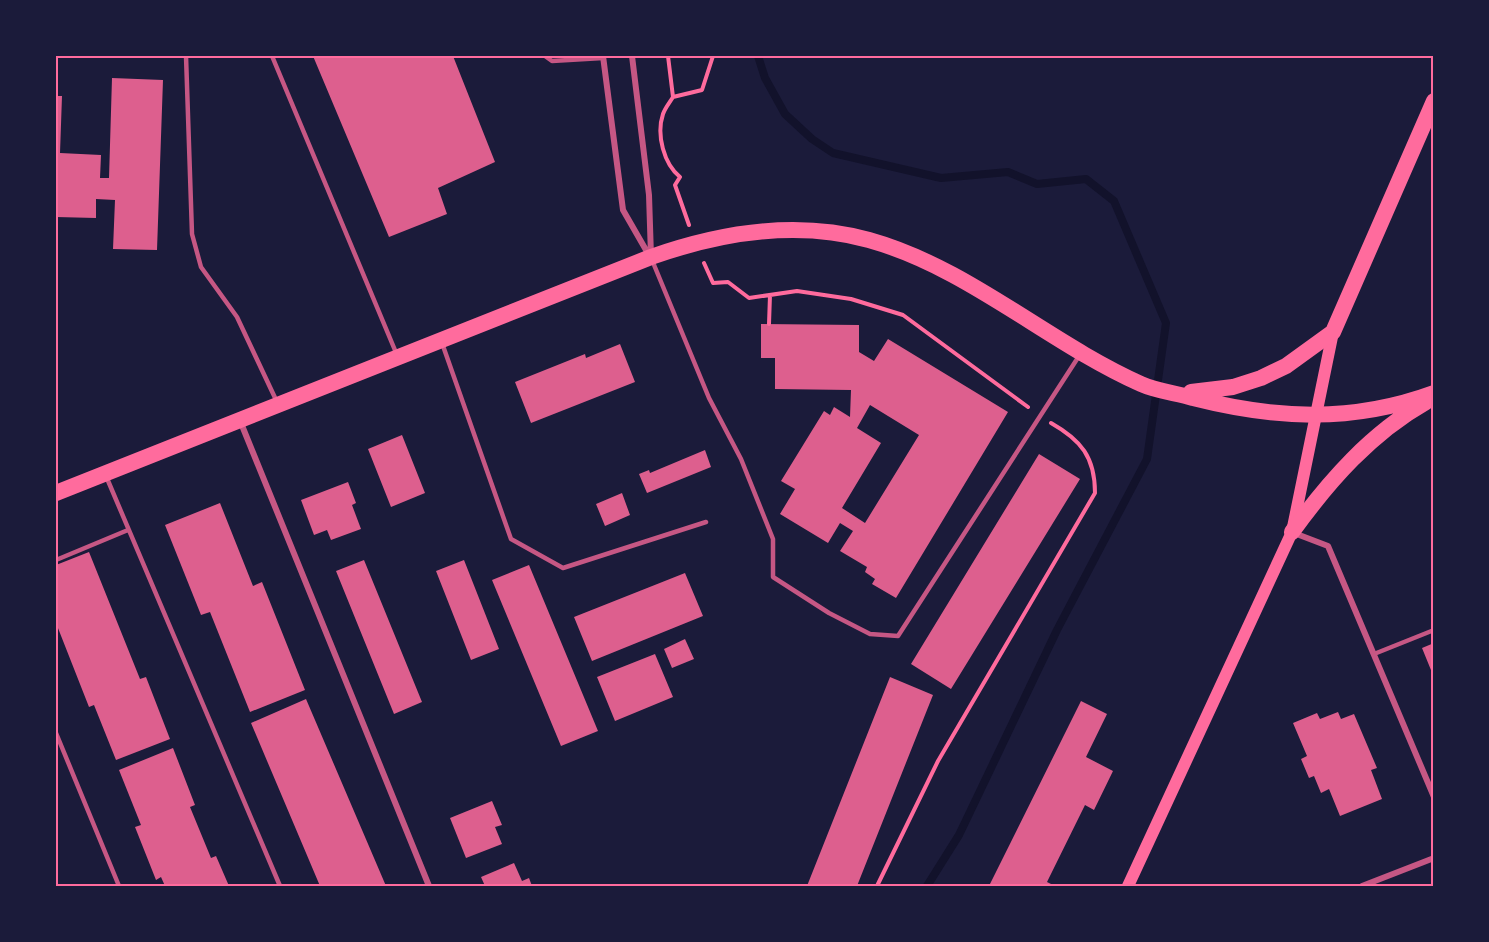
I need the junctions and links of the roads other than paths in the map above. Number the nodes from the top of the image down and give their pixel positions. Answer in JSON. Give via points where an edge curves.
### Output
{"nodes":[{"id":1,"x":186,"y":56,"type":"edge"},
{"id":2,"x":272,"y":56,"type":"edge"},
{"id":3,"x":544,"y":56,"type":"edge"},
{"id":4,"x":632,"y":56,"type":"edge"},
{"id":5,"x":603,"y":57,"type":"edge"},
{"id":6,"x":1434,"y":101,"type":"edge"},
{"id":7,"x":651,"y":257,"type":"junction"},
{"id":8,"x":1334,"y":332,"type":"junction"},
{"id":9,"x":441,"y":340,"type":"junction"},
{"id":10,"x":1082,"y":351,"type":"junction"},
{"id":11,"x":398,"y":357,"type":"junction"},
{"id":12,"x":1175,"y":393,"type":"junction"},
{"id":13,"x":1434,"y":395,"type":"edge"},
{"id":14,"x":278,"y":405,"type":"junction"},
{"id":15,"x":1315,"y":417,"type":"junction"},
{"id":16,"x":240,"y":420,"type":"junction"},
{"id":17,"x":105,"y":473,"type":"junction"},
{"id":18,"x":56,"y":493,"type":"edge"},
{"id":19,"x":706,"y":522,"type":"dead end"},
{"id":20,"x":128,"y":530,"type":"junction"},
{"id":21,"x":1292,"y":532,"type":"junction"},
{"id":22,"x":56,"y":560,"type":"edge"},
{"id":23,"x":1434,"y":630,"type":"edge"},
{"id":24,"x":1374,"y":654,"type":"junction"},
{"id":25,"x":56,"y":733,"type":"edge"},
{"id":26,"x":1434,"y":797,"type":"edge"},
{"id":27,"x":1434,"y":858,"type":"edge"},
{"id":28,"x":119,"y":886,"type":"edge"},
{"id":29,"x":280,"y":886,"type":"edge"},
{"id":30,"x":429,"y":886,"type":"edge"},
{"id":31,"x":1128,"y":886,"type":"edge"},
{"id":32,"x":1362,"y":886,"type":"edge"}],
"edges":[{"from":1,"to":14,"type":"lane","via":[[192,234],[201,267],[237,317]]},
{"from":2,"to":11,"type":"lane"},
{"from":3,"to":5,"type":"lane","via":[[552,61]]},
{"from":4,"to":7,"type":"street","via":[[649,195]]},
{"from":5,"to":7,"type":"street","via":[[623,210]]},
{"from":6,"to":8,"type":"highway"},
{"from":7,"to":9,"type":"highway"},
{"from":7,"to":10,"type":"highway","via":[[695,242],[743,233],[814,231],[867,239],[922,259]]},
{"from":7,"to":10,"type":"lane","via":[[709,398],[741,459],[772,539],[773,577],[870,634],[898,636]]},
{"from":8,"to":12,"type":"highway","via":[[1287,366],[1261,378],[1204,392]]},
{"from":8,"to":15,"type":"main road"},
{"from":9,"to":11,"type":"highway"},
{"from":9,"to":19,"type":"lane","via":[[511,539],[563,568]]},
{"from":10,"to":12,"type":"highway","via":[[1142,384]]},
{"from":11,"to":14,"type":"highway"},
{"from":12,"to":15,"type":"highway","via":[[1245,409]]},
{"from":13,"to":15,"type":"highway","via":[[1372,410]]},
{"from":13,"to":21,"type":"highway","via":[[1345,466]]},
{"from":14,"to":16,"type":"highway"},
{"from":15,"to":21,"type":"main road"},
{"from":16,"to":17,"type":"highway"},
{"from":16,"to":30,"type":"street"},
{"from":17,"to":18,"type":"highway"},
{"from":17,"to":20,"type":"lane"},
{"from":20,"to":22,"type":"lane"},
{"from":20,"to":29,"type":"lane"},
{"from":21,"to":24,"type":"street","via":[[1328,546]]},
{"from":21,"to":31,"type":"main road"},
{"from":23,"to":24,"type":"lane"},
{"from":24,"to":26,"type":"street"},
{"from":25,"to":28,"type":"lane"},
{"from":27,"to":32,"type":"street"}]}
